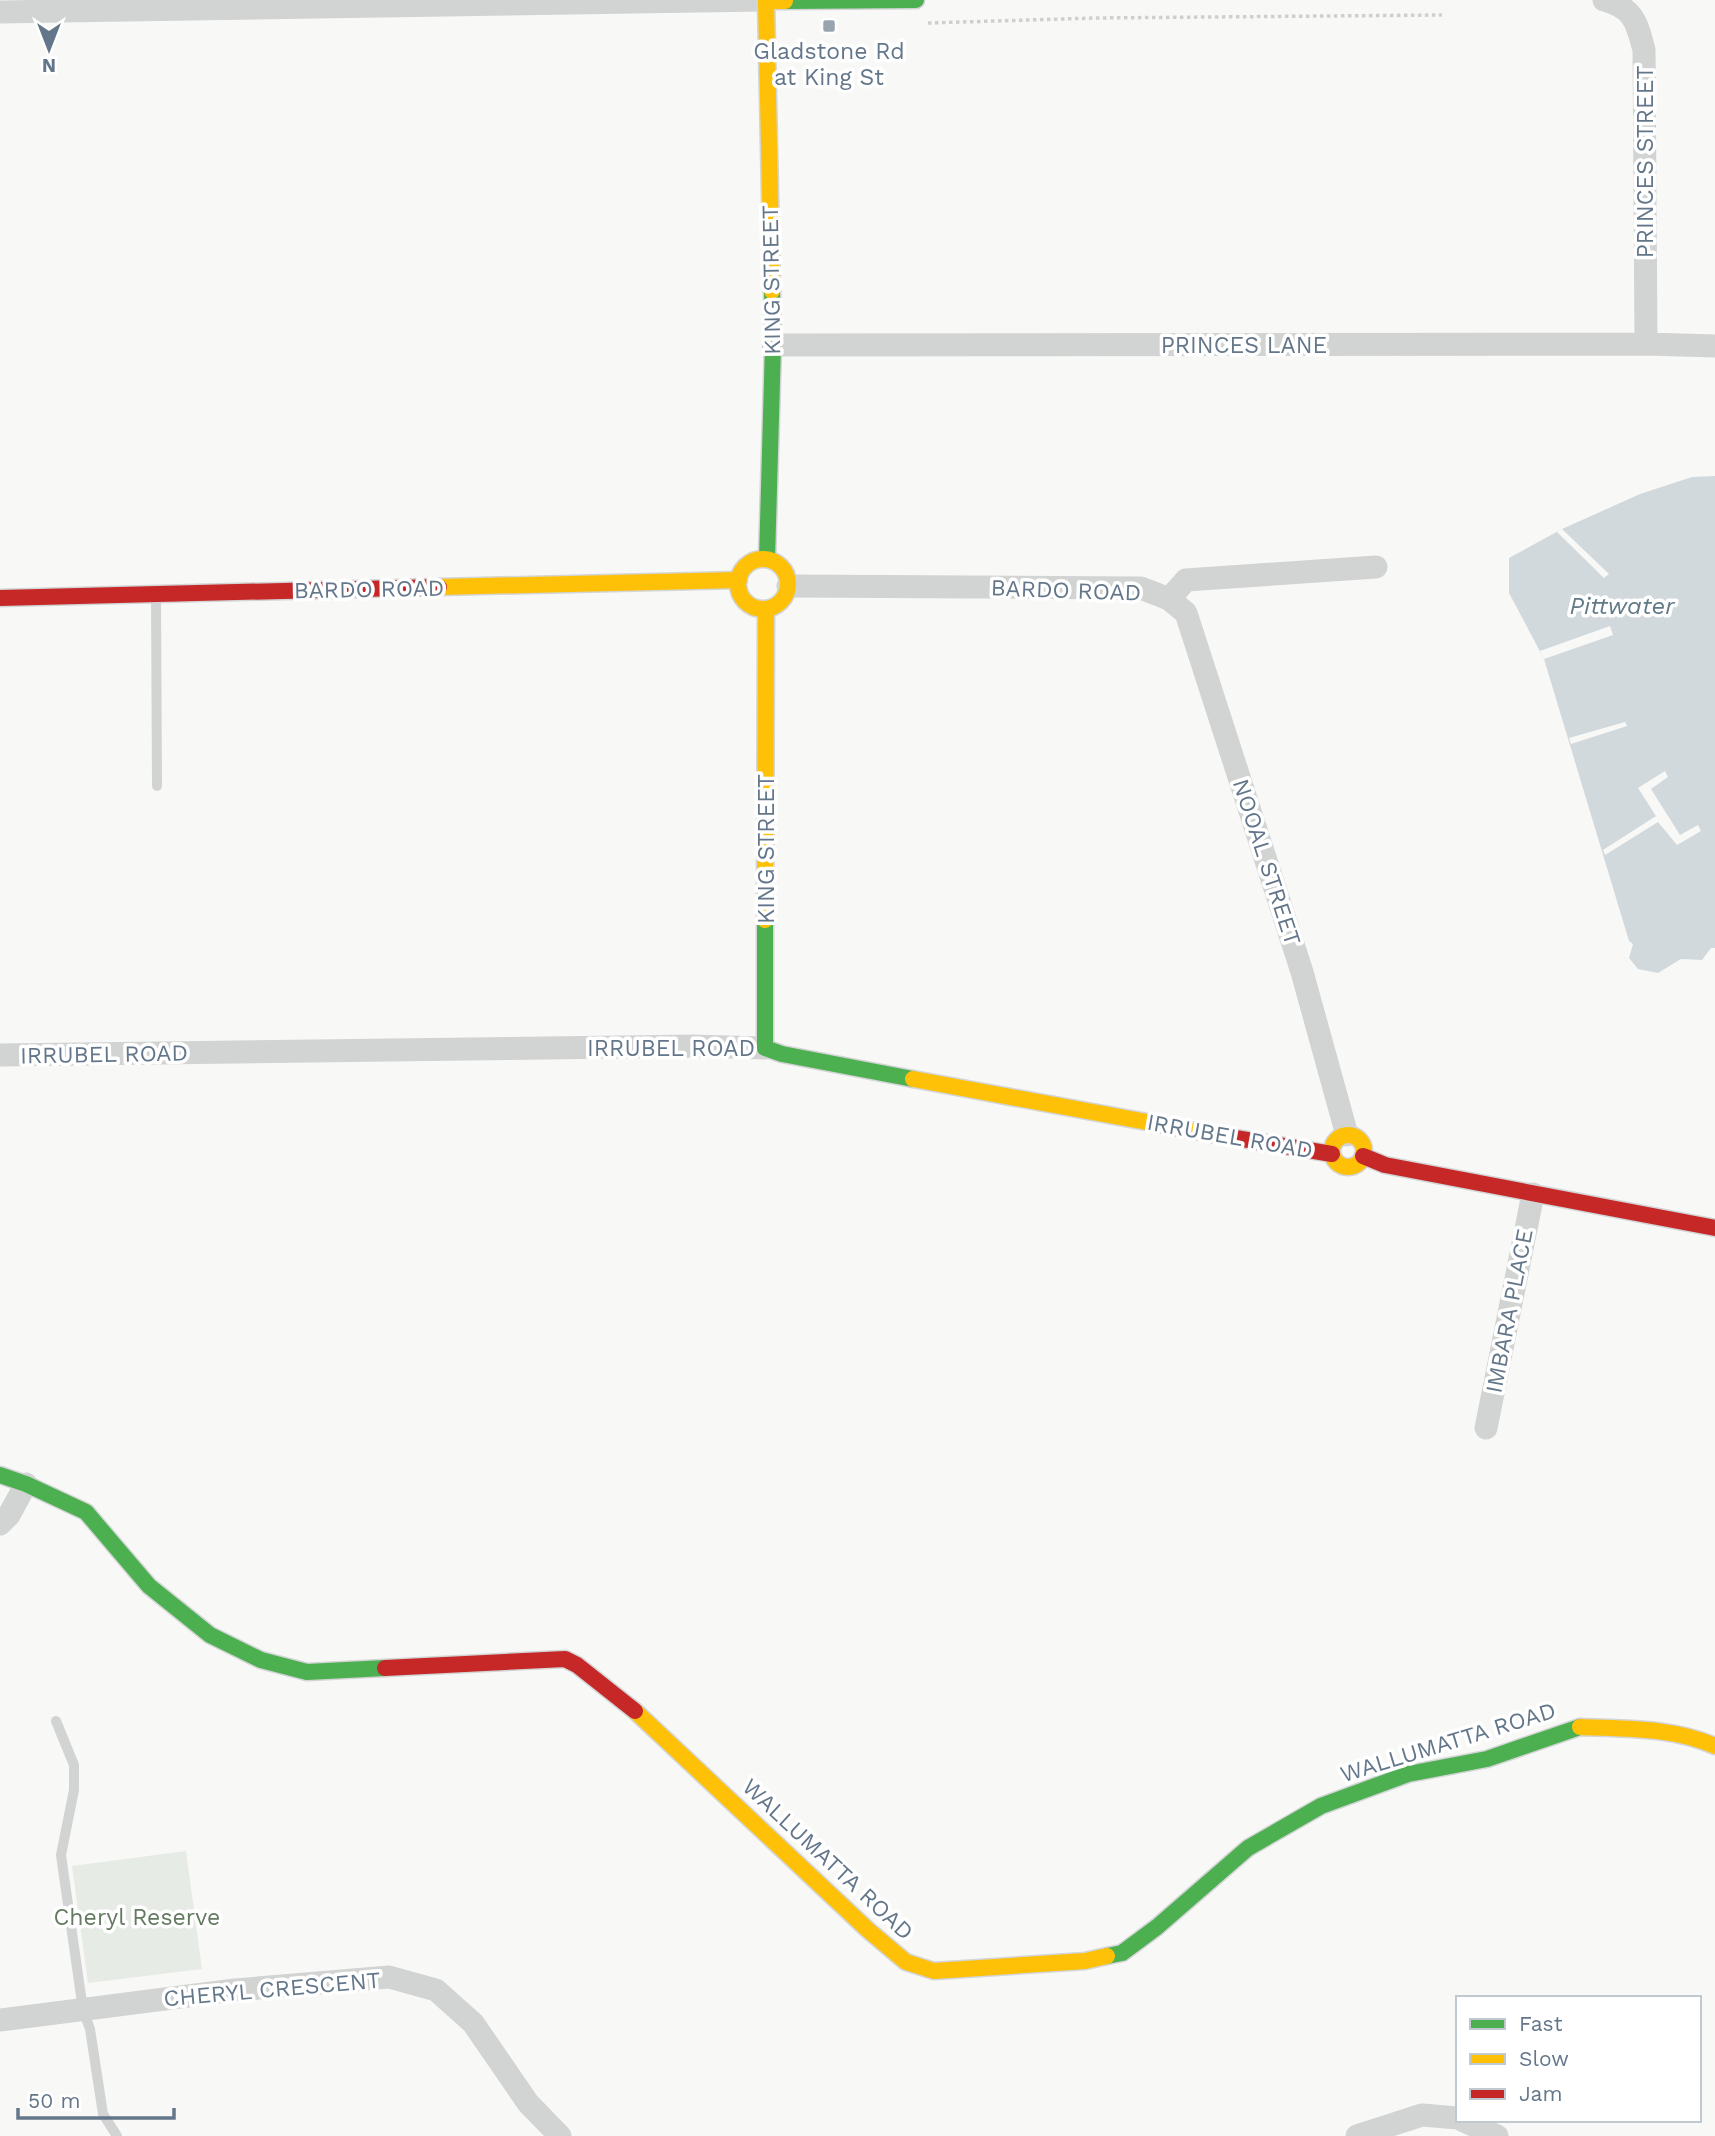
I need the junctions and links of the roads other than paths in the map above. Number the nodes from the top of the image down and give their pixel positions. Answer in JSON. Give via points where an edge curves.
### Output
{"nodes":[{"id":1,"x":916,"y":0,"type":"edge"},
{"id":2,"x":1604,"y":0,"type":"edge"},
{"id":3,"x":766,"y":1,"type":"edge"},
{"id":4,"x":387,"y":3,"type":"edge"},
{"id":5,"x":0,"y":12,"type":"edge"},
{"id":6,"x":1646,"y":344,"type":"junction"},
{"id":7,"x":773,"y":345,"type":"junction"},
{"id":8,"x":1715,"y":346,"type":"edge"},
{"id":9,"x":767,"y":559,"type":"junction"},
{"id":10,"x":1376,"y":566,"type":"dead end"},
{"id":11,"x":739,"y":580,"type":"junction"},
{"id":12,"x":788,"y":586,"type":"junction"},
{"id":13,"x":156,"y":594,"type":"junction"},
{"id":14,"x":0,"y":598,"type":"edge"},
{"id":15,"x":1169,"y":599,"type":"junction"},
{"id":16,"x":766,"y":609,"type":"junction"},
{"id":17,"x":157,"y":786,"type":"dead end"},
{"id":18,"x":765,"y":1048,"type":"junction"},
{"id":19,"x":0,"y":1055,"type":"edge"},
{"id":20,"x":1347,"y":1135,"type":"junction"},
{"id":21,"x":1332,"y":1154,"type":"junction"},
{"id":22,"x":1363,"y":1157,"type":"junction"},
{"id":23,"x":1533,"y":1194,"type":"junction"},
{"id":24,"x":1715,"y":1228,"type":"edge"},
{"id":25,"x":1486,"y":1428,"type":"dead end"},
{"id":26,"x":0,"y":1475,"type":"edge"},
{"id":27,"x":26,"y":1484,"type":"junction"},
{"id":28,"x":0,"y":1524,"type":"edge"},
{"id":29,"x":56,"y":1721,"type":"dead end"},
{"id":30,"x":1715,"y":1746,"type":"edge"},
{"id":31,"x":83,"y":2010,"type":"junction"},
{"id":32,"x":0,"y":2020,"type":"edge"},
{"id":33,"x":1456,"y":2119,"type":"edge"},
{"id":34,"x":1467,"y":2122,"type":"edge"},
{"id":35,"x":117,"y":2136,"type":"edge"},
{"id":36,"x":560,"y":2136,"type":"edge"},
{"id":37,"x":1357,"y":2136,"type":"edge"},
{"id":38,"x":1497,"y":2136,"type":"edge"}],
"edges":[{"from":1,"to":3,"type":"street"},
{"from":2,"to":6,"type":"street","name":"PRINCES STREET","via":[[1618,4],[1637,21],[1644,50]]},
{"from":3,"to":4,"type":"street"},
{"from":3,"to":7,"type":"street","name":"KING STREET"},
{"from":4,"to":5,"type":"street"},
{"from":6,"to":7,"type":"street","name":"PRINCES LANE"},
{"from":6,"to":8,"type":"street","name":"PRINCES LANE"},
{"from":7,"to":9,"type":"street","name":"KING STREET"},
{"from":9,"to":11,"type":"street","via":[[746,566]]},
{"from":9,"to":12,"type":"street","via":[[780,566]]},
{"from":10,"to":15,"type":"street","name":"BARDO ROAD","via":[[1186,580]]},
{"from":11,"to":13,"type":"street","name":"BARDO ROAD"},
{"from":11,"to":16,"type":"street","via":[[743,598]]},
{"from":12,"to":15,"type":"street","name":"BARDO ROAD","via":[[1141,588]]},
{"from":12,"to":16,"type":"street","via":[[782,600]]},
{"from":13,"to":14,"type":"street","name":"BARDO ROAD"},
{"from":13,"to":17,"type":"lane"},
{"from":15,"to":20,"type":"street","name":"NOOAL STREET","via":[[1186,614],[1302,972]]},
{"from":16,"to":18,"type":"street","name":"KING STREET"},
{"from":18,"to":19,"type":"street","name":"IRRUBEL ROAD"},
{"from":18,"to":21,"type":"street","name":"IRRUBEL ROAD"},
{"from":20,"to":21,"type":"street","via":[[1336,1141]]},
{"from":20,"to":22,"type":"street","via":[[1362,1143]]},
{"from":21,"to":22,"type":"street","via":[[1347,1167]]},
{"from":22,"to":23,"type":"street"},
{"from":23,"to":24,"type":"street"},
{"from":23,"to":25,"type":"street","name":"IMBARA PLACE"},
{"from":26,"to":27,"type":"street","name":"WALLUMATTA ROAD"},
{"from":27,"to":28,"type":"street"},
{"from":27,"to":30,"type":"street","name":"WALLUMATTA ROAD","via":[[86,1512],[149,1586],[210,1635],[261,1660],[307,1672],[565,1659],[577,1665],[623,1699],[868,1930],[906,1962],[934,1971],[1085,1961],[1122,1953],[1248,1848],[1321,1806],[1408,1774],[1487,1759],[1576,1727],[1642,1729],[1692,1737]]},
{"from":29,"to":31,"type":"lane","via":[[74,1765],[74,1790],[61,1855]]},
{"from":31,"to":32,"type":"street","name":"CHERYL CRESCENT"},
{"from":31,"to":35,"type":"lane","via":[[103,2114]]},
{"from":31,"to":36,"type":"street","name":"CHERYL CRESCENT","via":[[235,1990],[389,1977],[436,1990],[473,2023],[528,2103]]},
{"from":33,"to":37,"type":"street","via":[[1422,2115]]},
{"from":34,"to":38,"type":"street"}]}
